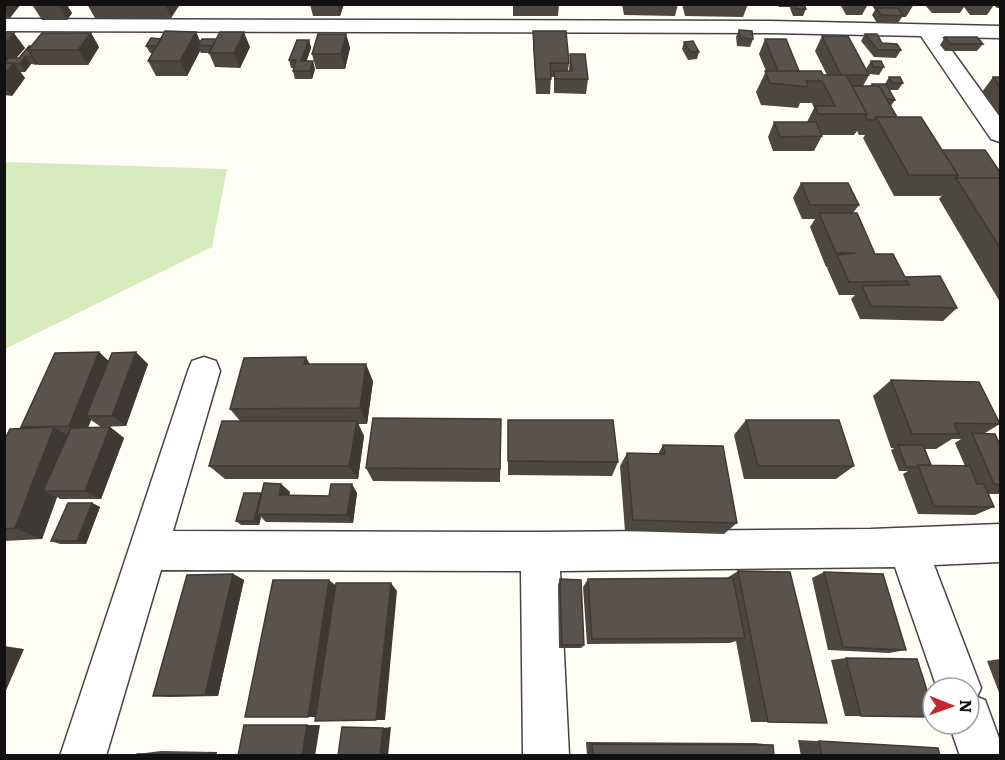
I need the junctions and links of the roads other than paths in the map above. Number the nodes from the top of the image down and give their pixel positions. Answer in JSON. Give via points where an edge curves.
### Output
{"nodes":[{"id":1,"x":93,"y":4,"type":"edge"},
{"id":2,"x":279,"y":4,"type":"edge"},
{"id":3,"x":760,"y":4,"type":"edge"},
{"id":4,"x":271,"y":24,"type":"junction"},
{"id":5,"x":4,"y":25,"type":"edge"},
{"id":6,"x":79,"y":25,"type":"junction"},
{"id":7,"x":770,"y":27,"type":"junction"},
{"id":8,"x":926,"y":29,"type":"junction"},
{"id":9,"x":1000,"y":32,"type":"edge"},
{"id":10,"x":1000,"y":134,"type":"edge"},
{"id":11,"x":204,"y":371,"type":"dead end"},
{"id":12,"x":1000,"y":543,"type":"edge"},
{"id":13,"x":908,"y":547,"type":"junction"},
{"id":14,"x":149,"y":550,"type":"junction"},
{"id":15,"x":540,"y":552,"type":"junction"},
{"id":16,"x":955,"y":676,"type":"edge"},
{"id":17,"x":976,"y":736,"type":"edge"},
{"id":18,"x":83,"y":756,"type":"edge"},
{"id":19,"x":546,"y":756,"type":"edge"},
{"id":20,"x":983,"y":756,"type":"edge"}],
"edges":[{"from":1,"to":6,"type":"street"},
{"from":2,"to":4,"type":"street"},
{"from":3,"to":7,"type":"street"},
{"from":4,"to":6,"type":"street"},
{"from":4,"to":7,"type":"street"},
{"from":5,"to":6,"type":"street"},
{"from":7,"to":8,"type":"street"},
{"from":8,"to":9,"type":"street"},
{"from":8,"to":10,"type":"street"},
{"from":11,"to":14,"type":"street"},
{"from":12,"to":13,"type":"street"},
{"from":13,"to":15,"type":"street"},
{"from":13,"to":16,"type":"street"},
{"from":14,"to":15,"type":"street"},
{"from":14,"to":18,"type":"street"},
{"from":15,"to":19,"type":"street"},
{"from":17,"to":20,"type":"street"}]}
